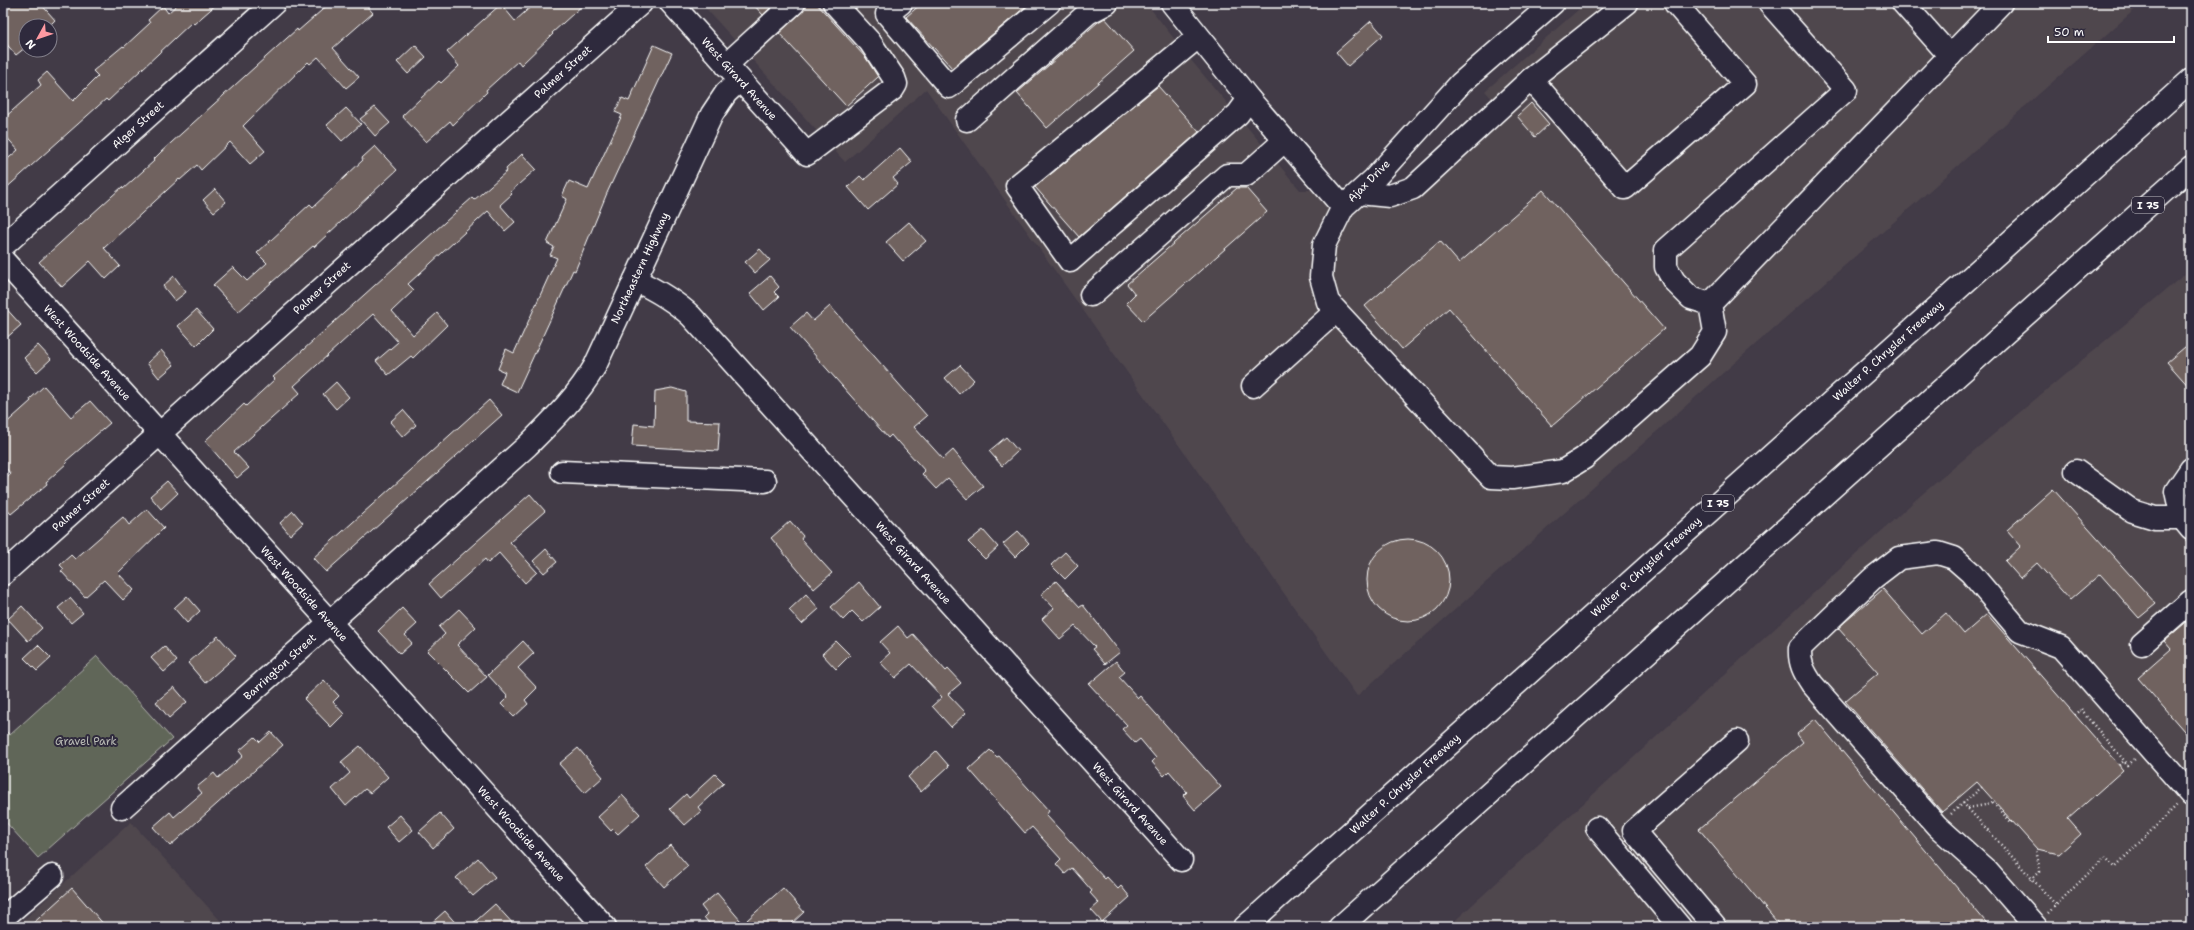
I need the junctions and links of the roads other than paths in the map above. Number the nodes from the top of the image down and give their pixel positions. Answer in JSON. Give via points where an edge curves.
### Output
{"nodes":[{"id":1,"x":274,"y":3,"type":"edge"},
{"id":2,"x":641,"y":3,"type":"edge"},
{"id":3,"x":670,"y":3,"type":"edge"},
{"id":4,"x":794,"y":3,"type":"edge"},
{"id":5,"x":834,"y":3,"type":"edge"},
{"id":6,"x":901,"y":3,"type":"edge"},
{"id":7,"x":1049,"y":3,"type":"edge"},
{"id":8,"x":1107,"y":3,"type":"edge"},
{"id":9,"x":1172,"y":3,"type":"edge"},
{"id":10,"x":1553,"y":3,"type":"edge"},
{"id":11,"x":1627,"y":3,"type":"edge"},
{"id":12,"x":1675,"y":3,"type":"edge"},
{"id":13,"x":1769,"y":3,"type":"edge"},
{"id":14,"x":1903,"y":3,"type":"edge"},
{"id":15,"x":2001,"y":3,"type":"edge"},
{"id":16,"x":1198,"y":37,"type":"junction"},
{"id":17,"x":1950,"y":56,"type":"junction"},
{"id":18,"x":733,"y":73,"type":"junction"},
{"id":19,"x":1531,"y":79,"type":"junction"},
{"id":20,"x":2191,"y":80,"type":"edge"},
{"id":21,"x":1249,"y":99,"type":"junction"},
{"id":22,"x":967,"y":120,"type":"dead end"},
{"id":23,"x":1284,"y":141,"type":"junction"},
{"id":24,"x":2191,"y":167,"type":"edge"},
{"id":25,"x":2191,"y":186,"type":"edge"},
{"id":26,"x":1359,"y":192,"type":"junction"},
{"id":27,"x":1343,"y":207,"type":"junction"},
{"id":28,"x":2106,"y":244,"type":"junction"},
{"id":29,"x":3,"y":246,"type":"edge"},
{"id":30,"x":3,"y":260,"type":"edge"},
{"id":31,"x":635,"y":280,"type":"junction"},
{"id":32,"x":1091,"y":295,"type":"dead end"},
{"id":33,"x":1710,"y":304,"type":"junction"},
{"id":34,"x":1336,"y":311,"type":"junction"},
{"id":35,"x":1253,"y":386,"type":"dead end"},
{"id":36,"x":159,"y":434,"type":"junction"},
{"id":37,"x":527,"y":446,"type":"joint"},
{"id":38,"x":2191,"y":468,"type":"edge"},
{"id":39,"x":2076,"y":471,"type":"dead end"},
{"id":40,"x":562,"y":472,"type":"dead end"},
{"id":41,"x":765,"y":481,"type":"dead end"},
{"id":42,"x":2187,"y":523,"type":"edge"},
{"id":43,"x":3,"y":574,"type":"edge"},
{"id":44,"x":2191,"y":601,"type":"edge"},
{"id":45,"x":330,"y":622,"type":"junction"},
{"id":46,"x":2142,"y":644,"type":"dead end"},
{"id":47,"x":1737,"y":741,"type":"dead end"},
{"id":48,"x":2185,"y":799,"type":"edge"},
{"id":49,"x":122,"y":808,"type":"dead end"},
{"id":50,"x":1597,"y":828,"type":"dead end"},
{"id":51,"x":1181,"y":860,"type":"dead end"},
{"id":52,"x":52,"y":876,"type":"dead end"},
{"id":53,"x":3,"y":918,"type":"edge"},
{"id":54,"x":2041,"y":920,"type":"edge"},
{"id":55,"x":605,"y":927,"type":"edge"},
{"id":56,"x":1245,"y":927,"type":"edge"},
{"id":57,"x":1340,"y":927,"type":"edge"},
{"id":58,"x":1680,"y":927,"type":"edge"},
{"id":59,"x":1715,"y":927,"type":"edge"}],
"edges":[{"from":1,"to":29,"type":"main road","name":"Alger Street"},
{"from":2,"to":36,"type":"main road","name":"Palmer Street"},
{"from":3,"to":18,"type":"main road","name":"West Girard Avenue"},
{"from":4,"to":18,"type":"main road","name":"Northeastern Highway"},
{"from":5,"to":18,"type":"main road","name":"West Girard Avenue","via":[[870,42],[896,84],[893,89],[807,154]]},
{"from":6,"to":7,"type":"main road","via":[[887,14],[949,87]]},
{"from":8,"to":22,"type":"main road","via":[[1088,13]]},
{"from":9,"to":16,"type":"main road","name":"Ajax Drive"},
{"from":10,"to":26,"type":"main road","name":"Ajax Drive","via":[[1461,83]]},
{"from":11,"to":19,"type":"main road"},
{"from":12,"to":19,"type":"main road","via":[[1745,84],[1626,188]]},
{"from":13,"to":33,"type":"main road","via":[[1846,90],[1666,250],[1666,267],[1674,281],[1691,298]]},
{"from":14,"to":17,"type":"main road"},
{"from":15,"to":17,"type":"main road"},
{"from":16,"to":21,"type":"main road","name":"Ajax Drive"},
{"from":16,"to":21,"type":"main road","via":[[1017,186],[1070,261],[1238,114]]},
{"from":17,"to":33,"type":"main road"},
{"from":18,"to":31,"type":"main road","name":"Northeastern Highway","via":[[726,93],[712,114]]},
{"from":19,"to":26,"type":"main road","via":[[1413,188],[1390,196]]},
{"from":20,"to":56,"type":"main road","name":"Walter P. Chrysler Freeway","number":"I 75"},
{"from":21,"to":23,"type":"main road","name":"Ajax Drive"},
{"from":23,"to":27,"type":"main road","name":"Ajax Drive"},
{"from":23,"to":32,"type":"main road","via":[[1246,175],[1227,175]]},
{"from":24,"to":28,"type":"main road","number":"I 75"},
{"from":25,"to":28,"type":"main road"},
{"from":26,"to":27,"type":"main road","name":"Ajax Drive"},
{"from":27,"to":34,"type":"main road","via":[[1324,245],[1321,277],[1328,302]]},
{"from":28,"to":57,"type":"main road","number":"I 75"},
{"from":30,"to":36,"type":"main road","name":"West Woodside Avenue"},
{"from":31,"to":37,"type":"main road","name":"Northeastern Highway","via":[[582,389]]},
{"from":31,"to":51,"type":"main road","name":"West Girard Avenue","via":[[658,290],[691,316]]},
{"from":33,"to":34,"type":"main road","via":[[1715,332],[1700,356],[1584,458],[1563,471],[1512,478],[1491,477]]},
{"from":34,"to":35,"type":"main road"},
{"from":36,"to":43,"type":"main road","name":"Palmer Street"},
{"from":36,"to":45,"type":"main road","name":"West Woodside Avenue"},
{"from":37,"to":45,"type":"main road","name":"Barrington Street"},
{"from":38,"to":42,"type":"main road","via":[[2176,491]]},
{"from":39,"to":42,"type":"main road","via":[[2132,512]]},
{"from":40,"to":41,"type":"main road"},
{"from":44,"to":46,"type":"main road"},
{"from":45,"to":49,"type":"main road","name":"Barrington Street"},
{"from":45,"to":55,"type":"main road","name":"West Woodside Avenue"},
{"from":47,"to":59,"type":"main road","via":[[1634,831]]},
{"from":48,"to":54,"type":"main road","via":[[2061,647],[2020,631],[1970,572],[1954,558],[1938,553],[1899,558],[1873,578],[1800,648],[1803,671],[1937,826]]},
{"from":50,"to":58,"type":"main road"},
{"from":52,"to":53,"type":"main road"}]}
